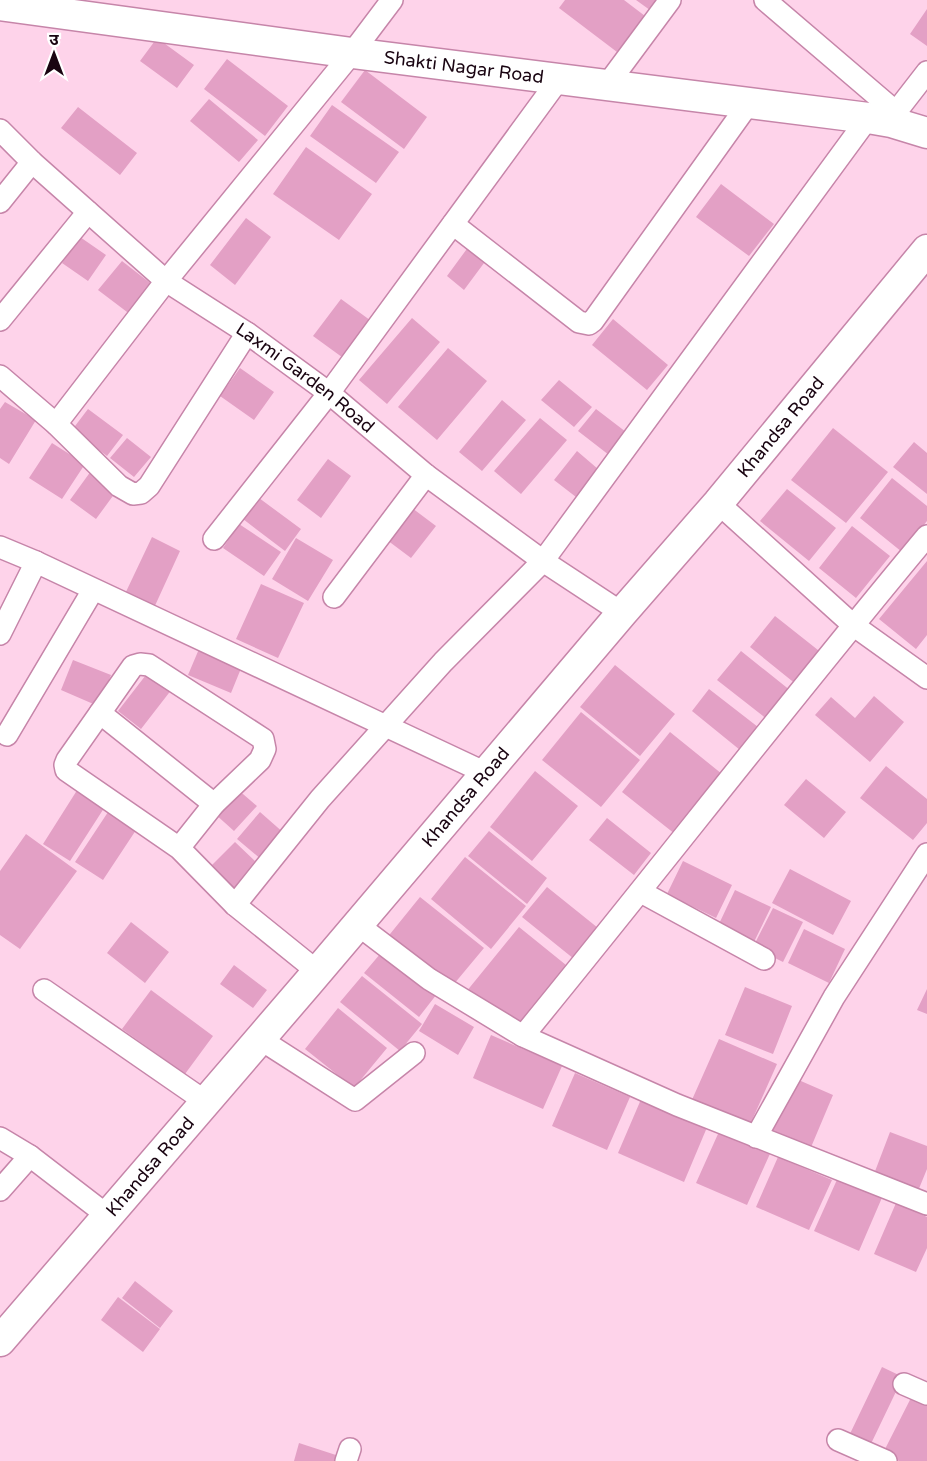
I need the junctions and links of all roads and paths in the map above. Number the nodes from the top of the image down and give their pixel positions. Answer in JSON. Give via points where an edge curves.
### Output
{"nodes":[{"id":1,"x":392,"y":0,"type":"edge"},
{"id":2,"x":670,"y":0,"type":"edge"},
{"id":3,"x":765,"y":0,"type":"edge"},
{"id":4,"x":0,"y":5,"type":"edge"},
{"id":5,"x":352,"y":53,"type":"junction"},
{"id":6,"x":927,"y":72,"type":"edge"},
{"id":7,"x":559,"y":79,"type":"junction"},
{"id":8,"x":607,"y":85,"type":"junction"},
{"id":9,"x":749,"y":103,"type":"junction"},
{"id":10,"x":885,"y":117,"type":"junction"},
{"id":11,"x":0,"y":130,"type":"edge"},
{"id":12,"x":927,"y":133,"type":"edge"},
{"id":13,"x":32,"y":162,"type":"junction"},
{"id":14,"x":0,"y":202,"type":"edge"},
{"id":15,"x":88,"y":212,"type":"junction"},
{"id":16,"x":453,"y":224,"type":"junction"},
{"id":17,"x":927,"y":250,"type":"edge"},
{"id":18,"x":166,"y":280,"type":"junction"},
{"id":19,"x":0,"y":320,"type":"edge"},
{"id":20,"x":247,"y":333,"type":"junction"},
{"id":21,"x":0,"y":376,"type":"edge"},
{"id":22,"x":329,"y":393,"type":"junction"},
{"id":23,"x":56,"y":424,"type":"junction"},
{"id":24,"x":426,"y":476,"type":"junction"},
{"id":25,"x":718,"y":503,"type":"junction"},
{"id":26,"x":927,"y":536,"type":"edge"},
{"id":27,"x":214,"y":539,"type":"dead end"},
{"id":28,"x":0,"y":547,"type":"edge"},
{"id":29,"x":543,"y":561,"type":"junction"},
{"id":30,"x":36,"y":562,"type":"junction"},
{"id":31,"x":93,"y":590,"type":"junction"},
{"id":32,"x":334,"y":597,"type":"dead end"},
{"id":33,"x":622,"y":613,"type":"junction"},
{"id":34,"x":853,"y":625,"type":"junction"},
{"id":35,"x":0,"y":634,"type":"edge"},
{"id":36,"x":927,"y":678,"type":"edge"},
{"id":37,"x":100,"y":713,"type":"junction"},
{"id":38,"x":386,"y":726,"type":"junction"},
{"id":39,"x":7,"y":735,"type":"dead end"},
{"id":40,"x":486,"y":773,"type":"junction"},
{"id":41,"x":214,"y":804,"type":"junction"},
{"id":42,"x":179,"y":848,"type":"junction"},
{"id":43,"x":927,"y":854,"type":"edge"},
{"id":44,"x":641,"y":892,"type":"junction"},
{"id":45,"x":235,"y":905,"type":"junction"},
{"id":46,"x":358,"y":925,"type":"junction"},
{"id":47,"x":764,"y":959,"type":"dead end"},
{"id":48,"x":318,"y":972,"type":"junction"},
{"id":49,"x":44,"y":990,"type":"dead end"},
{"id":50,"x":523,"y":1036,"type":"junction"},
{"id":51,"x":260,"y":1039,"type":"junction"},
{"id":52,"x":414,"y":1053,"type":"dead end"},
{"id":53,"x":206,"y":1102,"type":"junction"},
{"id":54,"x":756,"y":1137,"type":"junction"},
{"id":55,"x":0,"y":1138,"type":"edge"},
{"id":56,"x":30,"y":1156,"type":"junction"},
{"id":57,"x":0,"y":1190,"type":"edge"},
{"id":58,"x":927,"y":1204,"type":"edge"},
{"id":59,"x":108,"y":1216,"type":"junction"},
{"id":60,"x":0,"y":1341,"type":"edge"},
{"id":61,"x":904,"y":1384,"type":"dead end"},
{"id":62,"x":927,"y":1394,"type":"edge"},
{"id":63,"x":838,"y":1440,"type":"dead end"},
{"id":64,"x":886,"y":1461,"type":"edge"}],
"edges":[{"from":1,"to":5,"type":"street"},
{"from":2,"to":8,"type":"street"},
{"from":3,"to":10,"type":"street"},
{"from":4,"to":5,"type":"street","name":"Shakti Nagar Road"},
{"from":5,"to":7,"type":"street","name":"Shakti Nagar Road"},
{"from":5,"to":18,"type":"street"},
{"from":6,"to":10,"type":"street"},
{"from":7,"to":8,"type":"street","name":"Shakti Nagar Road"},
{"from":7,"to":16,"type":"street"},
{"from":8,"to":9,"type":"street","name":"Shakti Nagar Road"},
{"from":9,"to":10,"type":"street","name":"Shakti Nagar Road"},
{"from":9,"to":16,"type":"street","via":[[589,324],[579,322]]},
{"from":10,"to":12,"type":"street","name":"Shakti Nagar Road"},
{"from":10,"to":29,"type":"street"},
{"from":11,"to":13,"type":"street","name":"Laxmi Garden Road"},
{"from":13,"to":14,"type":"street"},
{"from":13,"to":15,"type":"street","name":"Laxmi Garden Road"},
{"from":15,"to":18,"type":"street","name":"Laxmi Garden Road"},
{"from":15,"to":19,"type":"street"},
{"from":16,"to":22,"type":"street"},
{"from":17,"to":25,"type":"street","name":"Khandsa Road"},
{"from":18,"to":20,"type":"street","name":"Laxmi Garden Road"},
{"from":18,"to":23,"type":"street"},
{"from":20,"to":22,"type":"street","name":"Laxmi Garden Road"},
{"from":20,"to":23,"type":"street","via":[[141,493],[133,494],[119,486]]},
{"from":21,"to":23,"type":"street"},
{"from":22,"to":24,"type":"street","name":"Laxmi Garden Road"},
{"from":22,"to":27,"type":"street"},
{"from":24,"to":29,"type":"street","name":"Laxmi Garden Road"},
{"from":24,"to":32,"type":"street"},
{"from":25,"to":33,"type":"street","name":"Khandsa Road"},
{"from":25,"to":34,"type":"street"},
{"from":26,"to":34,"type":"street"},
{"from":28,"to":30,"type":"street"},
{"from":29,"to":33,"type":"street","name":"Laxmi Garden Road"},
{"from":29,"to":38,"type":"street"},
{"from":30,"to":31,"type":"street"},
{"from":30,"to":35,"type":"street"},
{"from":31,"to":38,"type":"street"},
{"from":31,"to":39,"type":"street"},
{"from":33,"to":40,"type":"street","name":"Khandsa Road"},
{"from":34,"to":36,"type":"street"},
{"from":34,"to":44,"type":"street"},
{"from":37,"to":41,"type":"street"},
{"from":37,"to":41,"type":"street","via":[[134,666],[149,665],[263,739],[265,749],[260,760]]},
{"from":37,"to":42,"type":"street","via":[[67,760],[66,770]]},
{"from":38,"to":40,"type":"street"},
{"from":38,"to":45,"type":"street","via":[[320,799]]},
{"from":40,"to":46,"type":"street","name":"Khandsa Road"},
{"from":41,"to":42,"type":"street"},
{"from":42,"to":45,"type":"street"},
{"from":43,"to":54,"type":"street","via":[[834,997]]},
{"from":44,"to":47,"type":"street"},
{"from":44,"to":50,"type":"street"},
{"from":45,"to":48,"type":"street"},
{"from":46,"to":48,"type":"street","name":"Khandsa Road"},
{"from":46,"to":50,"type":"street","via":[[429,978]]},
{"from":48,"to":51,"type":"street","name":"Khandsa Road"},
{"from":49,"to":53,"type":"street"},
{"from":50,"to":54,"type":"street"},
{"from":51,"to":52,"type":"street","via":[[355,1100]]},
{"from":51,"to":53,"type":"street","name":"Khandsa Road"},
{"from":53,"to":59,"type":"street","name":"Khandsa Road"},
{"from":54,"to":58,"type":"street"},
{"from":55,"to":56,"type":"street"},
{"from":56,"to":57,"type":"street"},
{"from":56,"to":59,"type":"street"},
{"from":59,"to":60,"type":"street","name":"Khandsa Road"},
{"from":61,"to":62,"type":"street"},
{"from":63,"to":64,"type":"street"}]}
